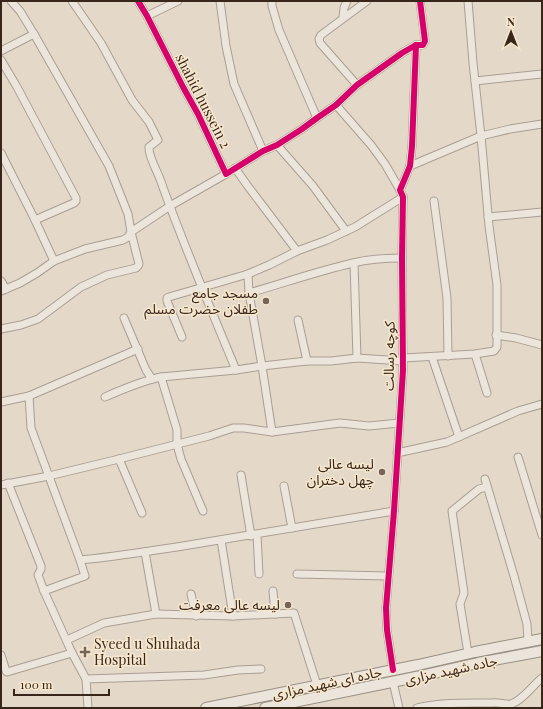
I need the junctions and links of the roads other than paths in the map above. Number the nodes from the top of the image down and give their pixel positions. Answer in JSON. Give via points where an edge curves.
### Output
{"nodes":[{"id":1,"x":11,"y":1,"type":"edge"},
{"id":2,"x":72,"y":1,"type":"edge"},
{"id":3,"x":138,"y":1,"type":"edge"},
{"id":4,"x":178,"y":1,"type":"edge"},
{"id":5,"x":220,"y":1,"type":"edge"},
{"id":6,"x":272,"y":1,"type":"edge"},
{"id":7,"x":347,"y":1,"type":"edge"},
{"id":8,"x":367,"y":1,"type":"edge"},
{"id":9,"x":420,"y":1,"type":"edge"},
{"id":10,"x":468,"y":1,"type":"edge"},
{"id":11,"x":147,"y":16,"type":"junction"},
{"id":12,"x":343,"y":18,"type":"junction"},
{"id":13,"x":34,"y":34,"type":"junction"},
{"id":14,"x":416,"y":45,"type":"junction"},
{"id":15,"x":1,"y":51,"type":"edge"},
{"id":16,"x":1,"y":60,"type":"edge"},
{"id":17,"x":542,"y":74,"type":"edge"},
{"id":18,"x":475,"y":81,"type":"junction"},
{"id":19,"x":357,"y":85,"type":"junction"},
{"id":20,"x":336,"y":105,"type":"junction"},
{"id":21,"x":317,"y":118,"type":"junction"},
{"id":22,"x":542,"y":124,"type":"edge"},
{"id":23,"x":481,"y":136,"type":"junction"},
{"id":24,"x":277,"y":145,"type":"junction"},
{"id":25,"x":263,"y":151,"type":"junction"},
{"id":26,"x":1,"y":153,"type":"edge"},
{"id":27,"x":410,"y":166,"type":"junction"},
{"id":28,"x":235,"y":168,"type":"junction"},
{"id":29,"x":226,"y":174,"type":"junction"},
{"id":30,"x":402,"y":194,"type":"junction"},
{"id":31,"x":434,"y":201,"type":"dead end"},
{"id":32,"x":170,"y":206,"type":"junction"},
{"id":33,"x":542,"y":212,"type":"edge"},
{"id":34,"x":488,"y":217,"type":"junction"},
{"id":35,"x":35,"y":220,"type":"junction"},
{"id":36,"x":346,"y":231,"type":"junction"},
{"id":37,"x":131,"y":232,"type":"junction"},
{"id":38,"x":297,"y":251,"type":"junction"},
{"id":39,"x":402,"y":258,"type":"junction"},
{"id":40,"x":54,"y":261,"type":"junction"},
{"id":41,"x":354,"y":262,"type":"junction"},
{"id":42,"x":248,"y":274,"type":"junction"},
{"id":43,"x":1,"y":281,"type":"edge"},
{"id":44,"x":201,"y":287,"type":"junction"},
{"id":45,"x":3,"y":290,"type":"edge"},
{"id":46,"x":249,"y":293,"type":"junction"},
{"id":47,"x":124,"y":318,"type":"dead end"},
{"id":48,"x":298,"y":320,"type":"dead end"},
{"id":49,"x":1,"y":329,"type":"edge"},
{"id":50,"x":496,"y":335,"type":"junction"},
{"id":51,"x":182,"y":337,"type":"dead end"},
{"id":52,"x":542,"y":345,"type":"edge"},
{"id":53,"x":138,"y":350,"type":"junction"},
{"id":54,"x":475,"y":354,"type":"junction"},
{"id":55,"x":448,"y":356,"type":"junction"},
{"id":56,"x":432,"y":357,"type":"junction"},
{"id":57,"x":357,"y":358,"type":"junction"},
{"id":58,"x":403,"y":360,"type":"junction"},
{"id":59,"x":307,"y":361,"type":"junction"},
{"id":60,"x":262,"y":366,"type":"junction"},
{"id":61,"x":236,"y":370,"type":"junction"},
{"id":62,"x":161,"y":377,"type":"junction"},
{"id":63,"x":152,"y":379,"type":"junction"},
{"id":64,"x":487,"y":393,"type":"dead end"},
{"id":65,"x":29,"y":396,"type":"junction"},
{"id":66,"x":105,"y":397,"type":"dead end"},
{"id":67,"x":1,"y":402,"type":"edge"},
{"id":68,"x":542,"y":404,"type":"edge"},
{"id":69,"x":399,"y":423,"type":"junction"},
{"id":70,"x":272,"y":432,"type":"junction"},
{"id":71,"x":459,"y":437,"type":"junction"},
{"id":72,"x":177,"y":444,"type":"junction"},
{"id":73,"x":397,"y":453,"type":"junction"},
{"id":74,"x":518,"y":457,"type":"dead end"},
{"id":75,"x":119,"y":459,"type":"junction"},
{"id":76,"x":241,"y":475,"type":"dead end"},
{"id":77,"x":49,"y":476,"type":"junction"},
{"id":78,"x":5,"y":484,"type":"edge"},
{"id":79,"x":284,"y":486,"type":"dead end"},
{"id":80,"x":203,"y":511,"type":"dead end"},
{"id":81,"x":394,"y":511,"type":"junction"},
{"id":82,"x":142,"y":513,"type":"dead end"},
{"id":83,"x":292,"y":528,"type":"junction"},
{"id":84,"x":254,"y":535,"type":"junction"},
{"id":85,"x":542,"y":535,"type":"edge"},
{"id":86,"x":222,"y":540,"type":"junction"},
{"id":87,"x":146,"y":552,"type":"junction"},
{"id":88,"x":80,"y":560,"type":"junction"},
{"id":89,"x":259,"y":574,"type":"dead end"},
{"id":90,"x":297,"y":574,"type":"dead end"},
{"id":91,"x":388,"y":576,"type":"junction"},
{"id":92,"x":273,"y":590,"type":"dead end"},
{"id":93,"x":44,"y":592,"type":"junction"},
{"id":94,"x":191,"y":594,"type":"dead end"},
{"id":95,"x":156,"y":614,"type":"junction"},
{"id":96,"x":275,"y":614,"type":"junction"},
{"id":97,"x":196,"y":616,"type":"junction"},
{"id":98,"x":233,"y":616,"type":"junction"},
{"id":99,"x":542,"y":639,"type":"edge"},
{"id":100,"x":67,"y":640,"type":"junction"},
{"id":101,"x":528,"y":642,"type":"junction"},
{"id":102,"x":542,"y":651,"type":"edge"},
{"id":103,"x":72,"y":653,"type":"junction"},
{"id":104,"x":468,"y":653,"type":"junction"},
{"id":105,"x":1,"y":655,"type":"edge"},
{"id":106,"x":261,"y":669,"type":"dead end"},
{"id":107,"x":393,"y":670,"type":"junction"},
{"id":108,"x":542,"y":678,"type":"edge"},
{"id":109,"x":86,"y":680,"type":"junction"},
{"id":110,"x":393,"y":682,"type":"junction"},
{"id":111,"x":317,"y":685,"type":"junction"},
{"id":112,"x":88,"y":708,"type":"edge"},
{"id":113,"x":206,"y":708,"type":"edge"},
{"id":114,"x":265,"y":708,"type":"edge"},
{"id":115,"x":399,"y":708,"type":"edge"},
{"id":116,"x":417,"y":708,"type":"edge"}],
"edges":[{"from":1,"to":13,"type":"street","via":[[20,10]]},
{"from":2,"to":32,"type":"street","via":[[101,43],[132,100],[149,122],[158,140],[149,147],[149,152]]},
{"from":3,"to":11,"type":"street","name":"shahid hussein 2"},
{"from":4,"to":11,"type":"street"},
{"from":5,"to":25,"type":"street","via":[[234,84]]},
{"from":6,"to":21,"type":"street","via":[[279,30]]},
{"from":7,"to":12,"type":"street"},
{"from":8,"to":12,"type":"street"},
{"from":9,"to":14,"type":"street","via":[[425,41],[423,45]]},
{"from":10,"to":18,"type":"street"},
{"from":11,"to":29,"type":"street","name":"shahid hussein 2"},
{"from":12,"to":19,"type":"street","via":[[320,35],[319,39]]},
{"from":13,"to":15,"type":"street"},
{"from":13,"to":37,"type":"street","via":[[109,166],[128,214]]},
{"from":14,"to":19,"type":"street"},
{"from":14,"to":27,"type":"street","name":"کوچه رسالت"},
{"from":16,"to":35,"type":"street","via":[[76,198],[74,203]]},
{"from":17,"to":18,"type":"street"},
{"from":18,"to":23,"type":"street"},
{"from":19,"to":20,"type":"street"},
{"from":20,"to":21,"type":"street"},
{"from":20,"to":30,"type":"street","via":[[371,145]]},
{"from":21,"to":24,"type":"street"},
{"from":22,"to":23,"type":"street"},
{"from":23,"to":27,"type":"street"},
{"from":23,"to":34,"type":"street"},
{"from":24,"to":25,"type":"street"},
{"from":24,"to":36,"type":"street","via":[[313,186]]},
{"from":25,"to":28,"type":"street"},
{"from":26,"to":35,"type":"street"},
{"from":27,"to":30,"type":"street","name":"کوچه رسالت"},
{"from":28,"to":29,"type":"street"},
{"from":28,"to":38,"type":"street"},
{"from":29,"to":32,"type":"street"},
{"from":30,"to":36,"type":"street"},
{"from":30,"to":39,"type":"street","name":"کوچه رسالت"},
{"from":31,"to":55,"type":"street","via":[[447,298]]},
{"from":32,"to":37,"type":"street"},
{"from":32,"to":44,"type":"street"},
{"from":33,"to":34,"type":"street"},
{"from":34,"to":50,"type":"street","via":[[497,285]]},
{"from":35,"to":40,"type":"street"},
{"from":36,"to":38,"type":"street"},
{"from":37,"to":40,"type":"street","via":[[123,240],[85,249]]},
{"from":37,"to":49,"type":"street","via":[[139,264],[136,268],[81,287],[38,319]]},
{"from":38,"to":42,"type":"street"},
{"from":39,"to":41,"type":"street"},
{"from":39,"to":58,"type":"street","name":"کوچه رسالت"},
{"from":40,"to":45,"type":"street","via":[[20,283]]},
{"from":41,"to":46,"type":"street"},
{"from":41,"to":57,"type":"street"},
{"from":42,"to":44,"type":"street"},
{"from":42,"to":46,"type":"street"},
{"from":43,"to":45,"type":"street"},
{"from":44,"to":51,"type":"street","via":[[167,298]]},
{"from":44,"to":61,"type":"street"},
{"from":46,"to":60,"type":"street"},
{"from":47,"to":53,"type":"street"},
{"from":48,"to":59,"type":"street"},
{"from":50,"to":52,"type":"street"},
{"from":50,"to":54,"type":"street","via":[[497,348],[494,351]]},
{"from":53,"to":63,"type":"street"},
{"from":53,"to":65,"type":"street"},
{"from":54,"to":55,"type":"street"},
{"from":54,"to":64,"type":"street"},
{"from":55,"to":56,"type":"street"},
{"from":56,"to":58,"type":"street"},
{"from":56,"to":71,"type":"street"},
{"from":57,"to":58,"type":"street"},
{"from":57,"to":59,"type":"street"},
{"from":58,"to":69,"type":"street","name":"کوچه رسالت"},
{"from":59,"to":60,"type":"street"},
{"from":60,"to":61,"type":"street"},
{"from":60,"to":70,"type":"street"},
{"from":61,"to":62,"type":"street"},
{"from":62,"to":63,"type":"street"},
{"from":62,"to":72,"type":"street","via":[[177,430]]},
{"from":63,"to":66,"type":"street"},
{"from":65,"to":67,"type":"street"},
{"from":65,"to":77,"type":"street","via":[[31,428]]},
{"from":68,"to":71,"type":"street"},
{"from":69,"to":70,"type":"street","via":[[369,426],[340,423]]},
{"from":69,"to":73,"type":"street","name":"کوچه رسالت"},
{"from":70,"to":72,"type":"street","via":[[233,428]]},
{"from":71,"to":73,"type":"street"},
{"from":72,"to":75,"type":"street"},
{"from":72,"to":80,"type":"street"},
{"from":73,"to":81,"type":"street","name":"کوچه رسالت"},
{"from":74,"to":85,"type":"street"},
{"from":75,"to":77,"type":"street"},
{"from":75,"to":82,"type":"street"},
{"from":76,"to":84,"type":"street"},
{"from":77,"to":78,"type":"street"},
{"from":77,"to":88,"type":"street"},
{"from":78,"to":93,"type":"street","via":[[41,566],[38,575]]},
{"from":79,"to":83,"type":"street"},
{"from":81,"to":83,"type":"street"},
{"from":81,"to":91,"type":"street","name":"کوچه رسالت"},
{"from":83,"to":84,"type":"street"},
{"from":84,"to":86,"type":"street"},
{"from":84,"to":89,"type":"street"},
{"from":86,"to":87,"type":"street"},
{"from":86,"to":98,"type":"street"},
{"from":87,"to":88,"type":"street"},
{"from":87,"to":95,"type":"street"},
{"from":88,"to":93,"type":"street","via":[[84,576]]},
{"from":90,"to":91,"type":"street"},
{"from":91,"to":107,"type":"street","name":"کوچه رسالت","via":[[386,624]]},
{"from":92,"to":96,"type":"street"},
{"from":93,"to":100,"type":"street"},
{"from":94,"to":97,"type":"street"},
{"from":95,"to":97,"type":"street"},
{"from":95,"to":100,"type":"street","via":[[104,623]]},
{"from":96,"to":98,"type":"street"},
{"from":96,"to":111,"type":"street","via":[[292,612],[296,615]]},
{"from":97,"to":98,"type":"street"},
{"from":99,"to":101,"type":"main road","name":"جاده ای شهید مزاری"},
{"from":100,"to":103,"type":"street"},
{"from":101,"to":104,"type":"main road","name":"جاده ای شهید مزاری"},
{"from":101,"to":104,"type":"street","via":[[527,624],[486,483],[452,511],[464,593],[460,604]]},
{"from":102,"to":110,"type":"main road","name":"جاده شهید مزاری"},
{"from":103,"to":105,"type":"street","via":[[7,672]]},
{"from":103,"to":109,"type":"street"},
{"from":104,"to":107,"type":"main road","name":"جاده ای شهید مزاری"},
{"from":106,"to":109,"type":"street","via":[[204,675]]},
{"from":107,"to":111,"type":"main road","name":"جاده ای شهید مزاری"},
{"from":108,"to":116,"type":"street","via":[[522,698],[511,704],[457,703]]},
{"from":109,"to":112,"type":"street"},
{"from":110,"to":114,"type":"main road","name":"جاده شهید مزاری"},
{"from":110,"to":115,"type":"street"},
{"from":111,"to":113,"type":"main road","name":"جاده ای شهید مزاری"}]}
